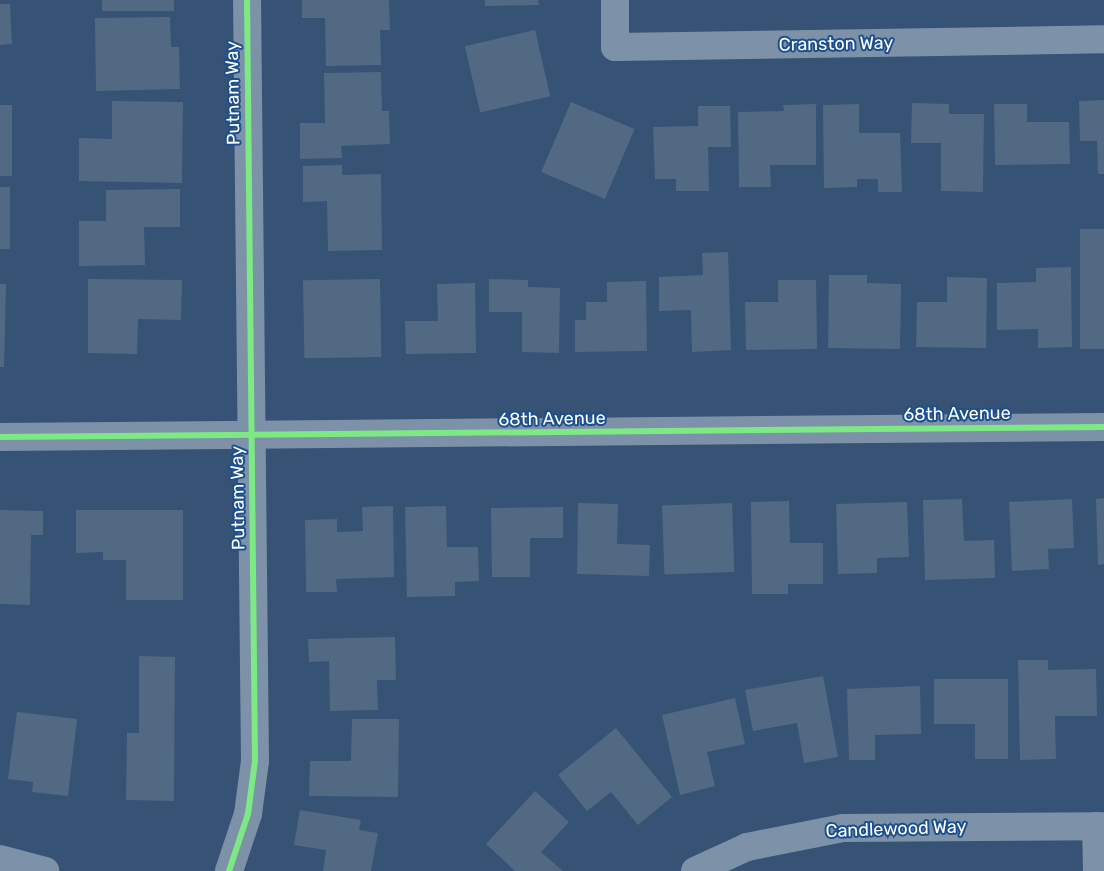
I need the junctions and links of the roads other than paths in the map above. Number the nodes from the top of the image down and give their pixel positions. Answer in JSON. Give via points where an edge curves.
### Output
{"nodes":[{"id":1,"x":247,"y":0,"type":"edge"},
{"id":2,"x":615,"y":0,"type":"edge"},
{"id":3,"x":1104,"y":40,"type":"edge"},
{"id":4,"x":1104,"y":427,"type":"edge"},
{"id":5,"x":0,"y":437,"type":"edge"},
{"id":6,"x":253,"y":438,"type":"junction"},
{"id":7,"x":1100,"y":826,"type":"edge"},
{"id":8,"x":0,"y":859,"type":"edge"},
{"id":9,"x":45,"y":871,"type":"edge"},
{"id":10,"x":229,"y":871,"type":"edge"},
{"id":11,"x":695,"y":871,"type":"edge"},
{"id":12,"x":1097,"y":871,"type":"edge"}],
"edges":[{"from":1,"to":6,"type":"street","name":"Putnam Way"},
{"from":2,"to":3,"type":"street","name":"Cranston Way","via":[[615,48]]},
{"from":4,"to":6,"type":"street","name":"68th Avenue"},
{"from":5,"to":6,"type":"street","name":"68th Avenue"},
{"from":6,"to":10,"type":"street","name":"Putnam Way","via":[[256,761],[248,814]]},
{"from":7,"to":11,"type":"street","name":"Candlewood Way","via":[[843,828],[748,847]]},
{"from":7,"to":12,"type":"street"},
{"from":8,"to":9,"type":"street"}]}
